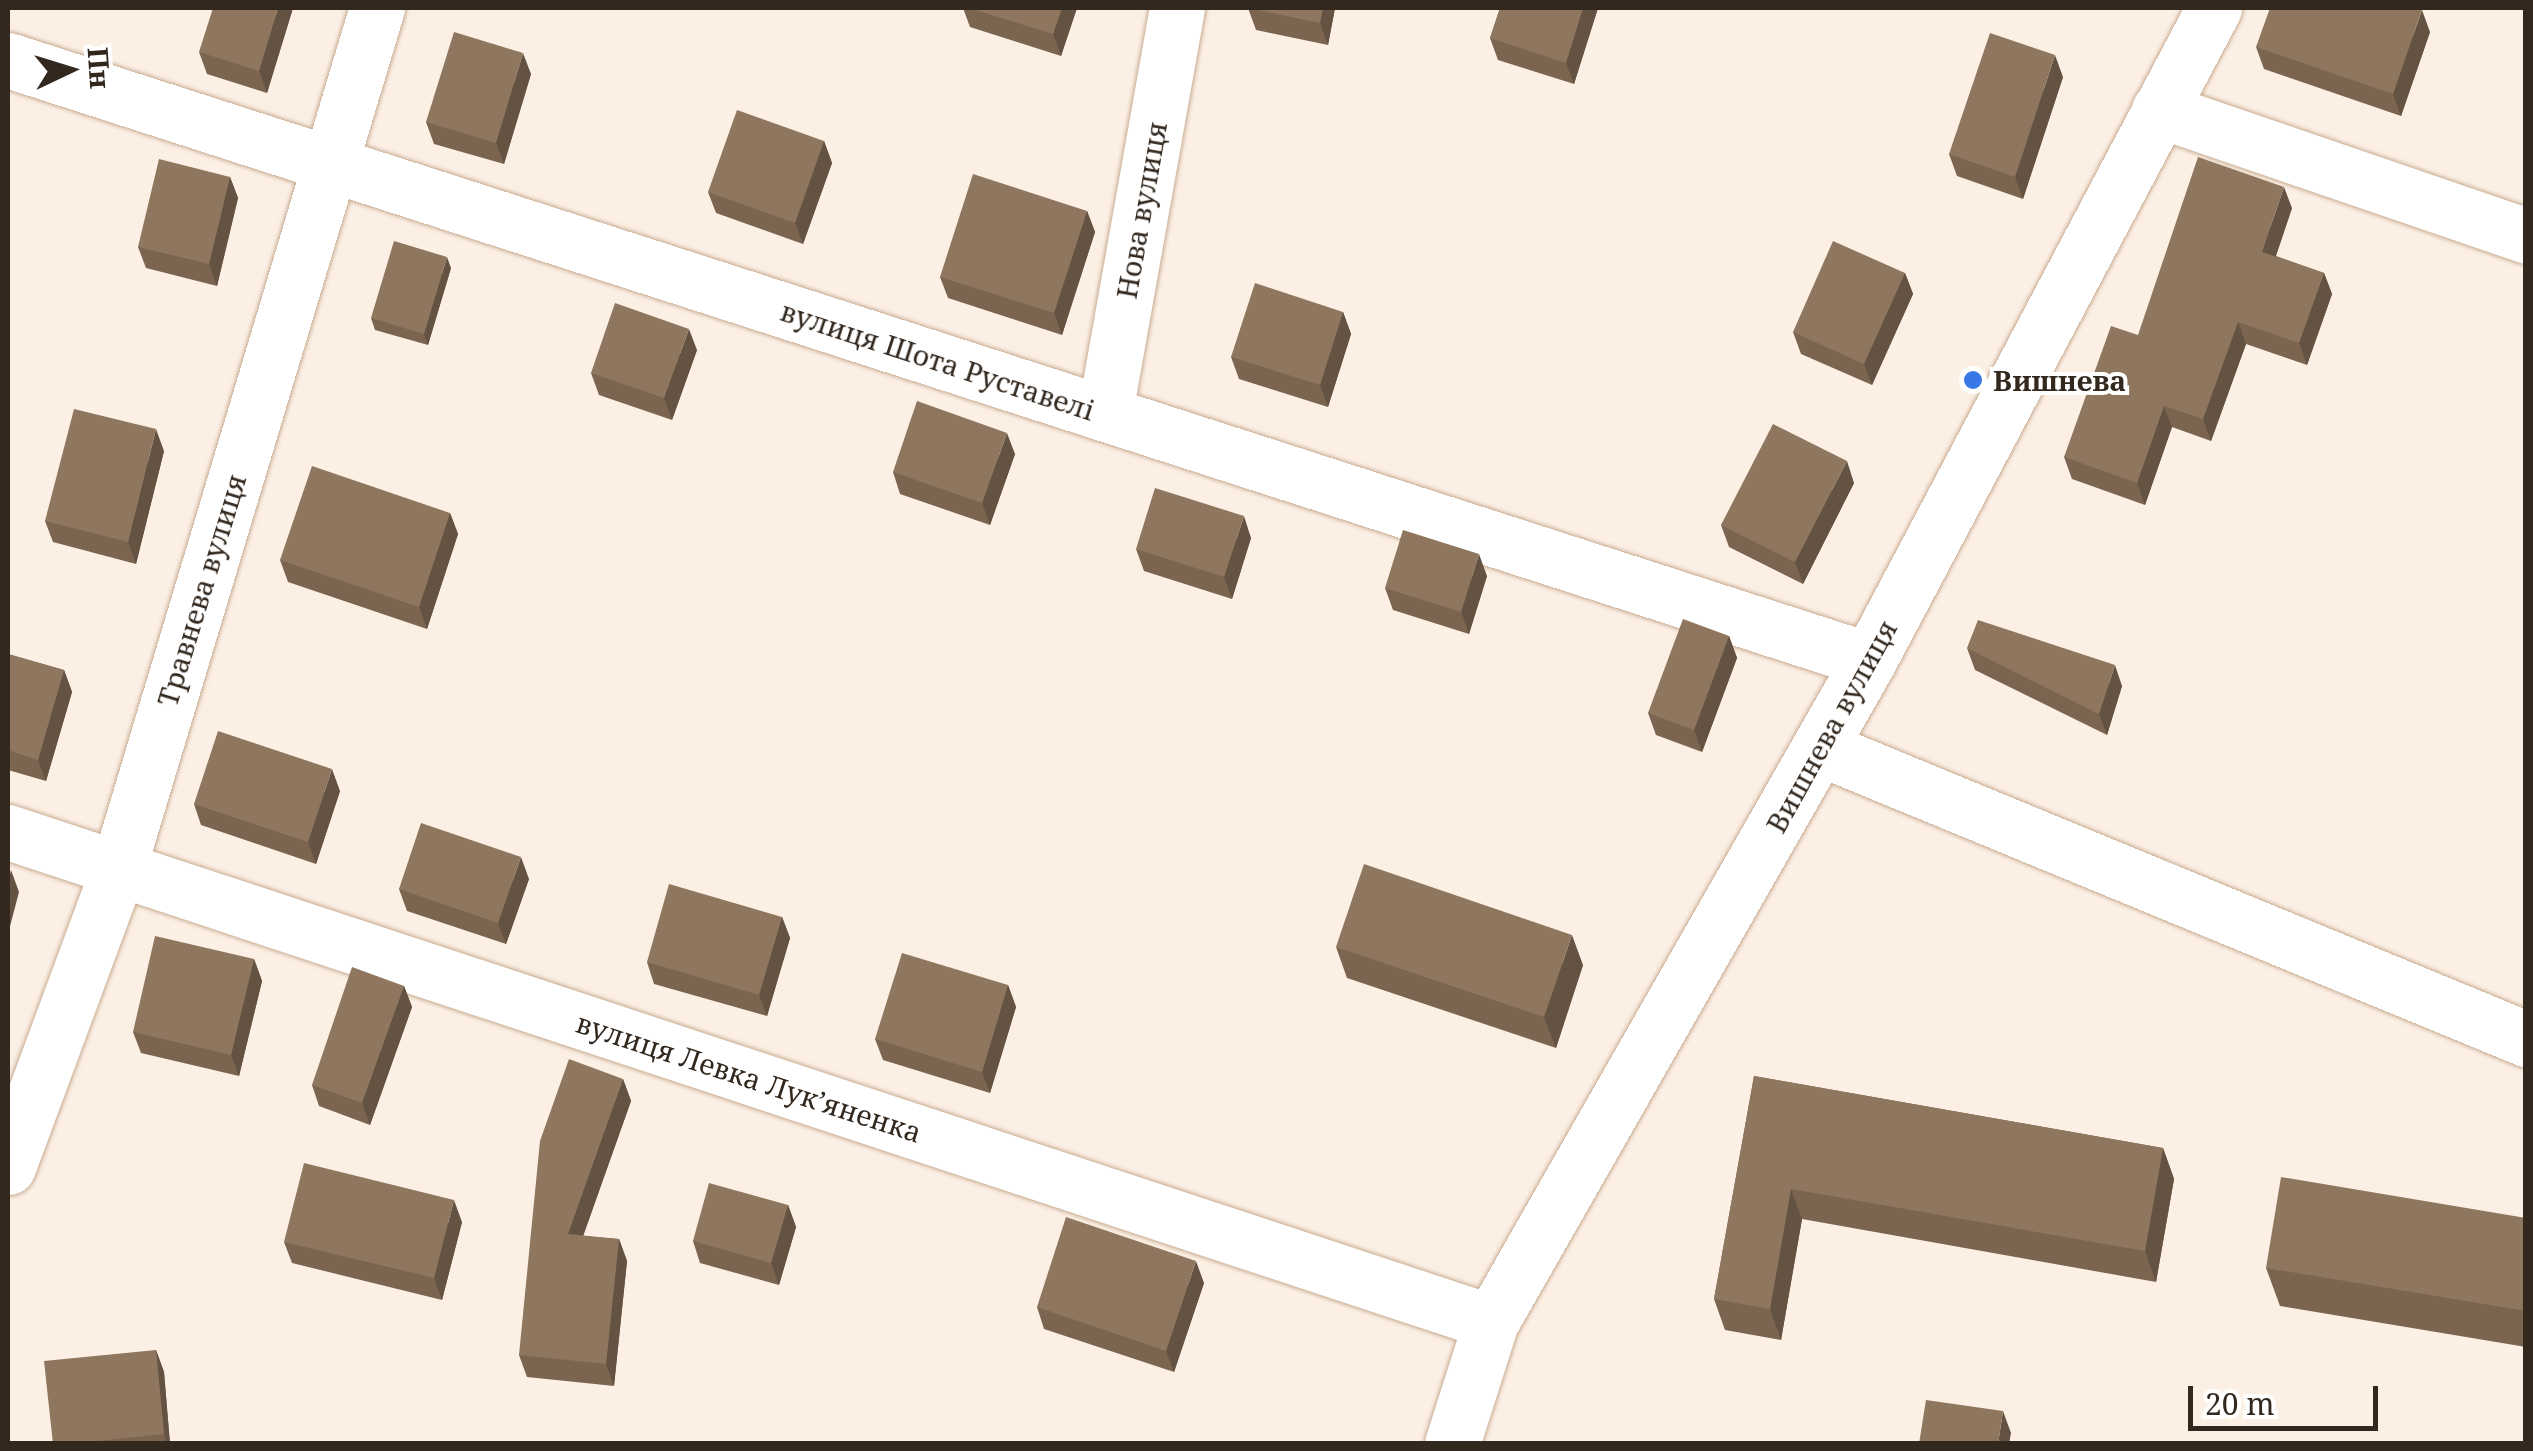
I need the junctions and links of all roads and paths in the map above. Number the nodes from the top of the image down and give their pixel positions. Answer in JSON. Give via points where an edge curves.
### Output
{"nodes":[{"id":1,"x":377,"y":8,"type":"edge"},
{"id":2,"x":1178,"y":8,"type":"edge"},
{"id":3,"x":2214,"y":8,"type":"edge"},
{"id":4,"x":8,"y":60,"type":"edge"},
{"id":5,"x":2159,"y":110,"type":"junction"},
{"id":6,"x":328,"y":166,"type":"junction"},
{"id":7,"x":2526,"y":236,"type":"edge"},
{"id":8,"x":1105,"y":412,"type":"junction"},
{"id":9,"x":1869,"y":660,"type":"junction"},
{"id":10,"x":1820,"y":748,"type":"junction"},
{"id":11,"x":8,"y":832,"type":"edge"},
{"id":12,"x":118,"y":869,"type":"junction"},
{"id":13,"x":2526,"y":1039,"type":"edge"},
{"id":14,"x":8,"y":1166,"type":"edge"},
{"id":15,"x":1491,"y":1322,"type":"junction"},
{"id":16,"x":1452,"y":1444,"type":"edge"}],
"edges":[{"from":1,"to":6,"type":"street","name":"Травнева вулиця"},
{"from":2,"to":8,"type":"street","name":"Нова вулиця"},
{"from":3,"to":5,"type":"street","name":"Вишнева вулиця"},
{"from":4,"to":6,"type":"street","name":"вулиця Шота Руставелі"},
{"from":5,"to":7,"type":"street"},
{"from":5,"to":9,"type":"street","name":"Вишнева вулиця"},
{"from":6,"to":8,"type":"street","name":"вулиця Шота Руставелі"},
{"from":6,"to":12,"type":"street","name":"Травнева вулиця"},
{"from":8,"to":9,"type":"street","name":"вулиця Шота Руставелі"},
{"from":9,"to":10,"type":"street","name":"Вишнева вулиця"},
{"from":10,"to":13,"type":"street"},
{"from":10,"to":15,"type":"street","name":"Вишнева вулиця"},
{"from":11,"to":12,"type":"street","name":"вулиця Левка Лукʼяненка"},
{"from":12,"to":14,"type":"street","name":"Травнева вулиця"},
{"from":12,"to":15,"type":"street","name":"вулиця Левка Лукʼяненка"},
{"from":15,"to":16,"type":"street","name":"Вишнева вулиця"}]}
